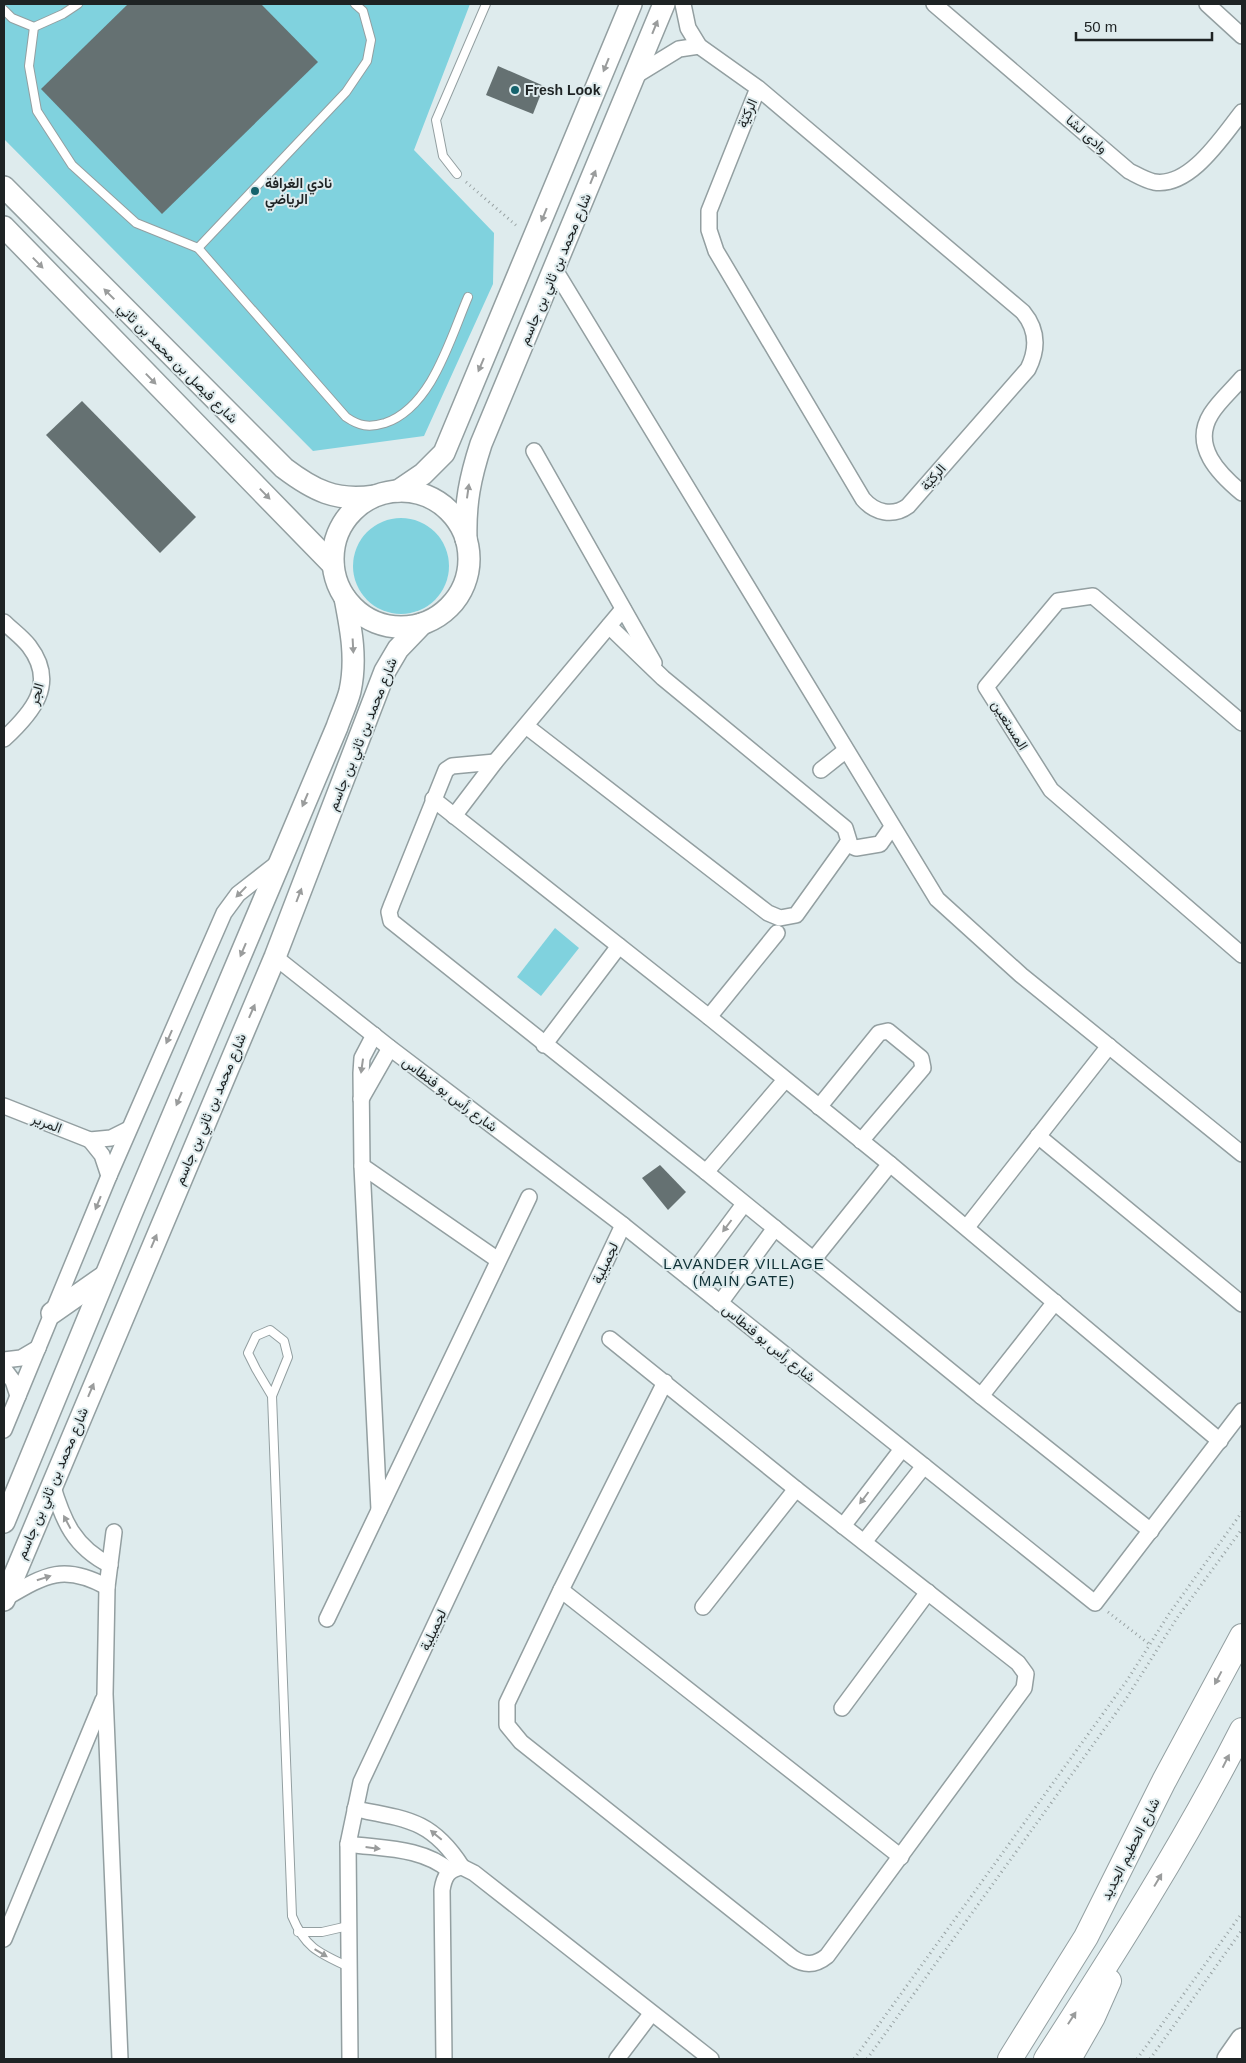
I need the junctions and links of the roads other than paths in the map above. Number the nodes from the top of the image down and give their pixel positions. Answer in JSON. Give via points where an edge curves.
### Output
{"nodes":[{"id":1,"x":78,"y":4,"type":"edge"},
{"id":2,"x":355,"y":4,"type":"edge"},
{"id":3,"x":486,"y":4,"type":"edge"},
{"id":4,"x":631,"y":4,"type":"edge"},
{"id":5,"x":664,"y":4,"type":"edge"},
{"id":6,"x":683,"y":4,"type":"edge"},
{"id":7,"x":934,"y":4,"type":"edge"},
{"id":8,"x":1207,"y":4,"type":"edge"},
{"id":9,"x":4,"y":10,"type":"edge"},
{"id":10,"x":34,"y":27,"type":"junction"},
{"id":11,"x":1242,"y":36,"type":"edge"},
{"id":12,"x":699,"y":46,"type":"junction"},
{"id":13,"x":635,"y":76,"type":"junction"},
{"id":14,"x":758,"y":88,"type":"junction"},
{"id":15,"x":1242,"y":112,"type":"edge"},
{"id":16,"x":457,"y":174,"type":"road end"},
{"id":17,"x":4,"y":187,"type":"edge"},
{"id":18,"x":4,"y":228,"type":"edge"},
{"id":19,"x":198,"y":248,"type":"junction"},
{"id":20,"x":555,"y":270,"type":"junction"},
{"id":21,"x":468,"y":297,"type":"dead end"},
{"id":22,"x":1242,"y":378,"type":"edge"},
{"id":23,"x":534,"y":451,"type":"dead end"},
{"id":24,"x":398,"y":491,"type":"junction"},
{"id":25,"x":1242,"y":493,"type":"edge"},
{"id":26,"x":374,"y":496,"type":"junction"},
{"id":27,"x":466,"y":539,"type":"junction"},
{"id":28,"x":333,"y":565,"type":"junction"},
{"id":29,"x":345,"y":598,"type":"junction"},
{"id":30,"x":623,"y":610,"type":"junction"},
{"id":31,"x":4,"y":622,"type":"edge"},
{"id":32,"x":422,"y":624,"type":"junction"},
{"id":33,"x":609,"y":626,"type":"junction"},
{"id":34,"x":663,"y":678,"type":"junction"},
{"id":35,"x":1242,"y":723,"type":"edge"},
{"id":36,"x":526,"y":726,"type":"junction"},
{"id":37,"x":4,"y":739,"type":"edge"},
{"id":38,"x":845,"y":751,"type":"junction"},
{"id":39,"x":495,"y":762,"type":"junction"},
{"id":40,"x":821,"y":770,"type":"dead end"},
{"id":41,"x":433,"y":799,"type":"junction"},
{"id":42,"x":454,"y":816,"type":"junction"},
{"id":43,"x":892,"y":827,"type":"junction"},
{"id":44,"x":847,"y":844,"type":"junction"},
{"id":45,"x":279,"y":862,"type":"junction"},
{"id":46,"x":777,"y":933,"type":"dead end"},
{"id":47,"x":620,"y":946,"type":"junction"},
{"id":48,"x":1242,"y":955,"type":"edge"},
{"id":49,"x":275,"y":957,"type":"junction"},
{"id":50,"x":709,"y":1017,"type":"junction"},
{"id":51,"x":374,"y":1035,"type":"junction"},
{"id":52,"x":544,"y":1045,"type":"junction"},
{"id":53,"x":1109,"y":1046,"type":"junction"},
{"id":54,"x":390,"y":1048,"type":"junction"},
{"id":55,"x":786,"y":1080,"type":"junction"},
{"id":56,"x":361,"y":1099,"type":"junction"},
{"id":57,"x":4,"y":1106,"type":"edge"},
{"id":58,"x":819,"y":1107,"type":"junction"},
{"id":59,"x":129,"y":1129,"type":"junction"},
{"id":60,"x":1038,"y":1136,"type":"junction"},
{"id":61,"x":90,"y":1140,"type":"junction"},
{"id":62,"x":861,"y":1141,"type":"junction"},
{"id":63,"x":1242,"y":1154,"type":"edge"},
{"id":64,"x":890,"y":1164,"type":"junction"},
{"id":65,"x":362,"y":1166,"type":"junction"},
{"id":66,"x":706,"y":1172,"type":"junction"},
{"id":67,"x":109,"y":1176,"type":"junction"},
{"id":68,"x":529,"y":1198,"type":"dead end"},
{"id":69,"x":744,"y":1204,"type":"junction"},
{"id":70,"x":623,"y":1225,"type":"junction"},
{"id":71,"x":967,"y":1227,"type":"junction"},
{"id":72,"x":774,"y":1228,"type":"junction"},
{"id":73,"x":498,"y":1260,"type":"junction"},
{"id":74,"x":813,"y":1260,"type":"junction"},
{"id":75,"x":105,"y":1276,"type":"junction"},
{"id":76,"x":689,"y":1278,"type":"junction"},
{"id":77,"x":1055,"y":1302,"type":"junction"},
{"id":78,"x":720,"y":1303,"type":"junction"},
{"id":79,"x":1242,"y":1304,"type":"edge"},
{"id":80,"x":52,"y":1313,"type":"junction"},
{"id":81,"x":610,"y":1339,"type":"dead end"},
{"id":82,"x":38,"y":1348,"type":"junction"},
{"id":83,"x":4,"y":1360,"type":"edge"},
{"id":84,"x":4,"y":1369,"type":"edge"},
{"id":85,"x":665,"y":1382,"type":"junction"},
{"id":86,"x":18,"y":1396,"type":"junction"},
{"id":87,"x":272,"y":1396,"type":"junction"},
{"id":88,"x":981,"y":1396,"type":"junction"},
{"id":89,"x":1242,"y":1411,"type":"edge"},
{"id":90,"x":4,"y":1430,"type":"edge"},
{"id":91,"x":1220,"y":1441,"type":"junction"},
{"id":92,"x":902,"y":1449,"type":"junction"},
{"id":93,"x":924,"y":1466,"type":"junction"},
{"id":94,"x":52,"y":1484,"type":"junction"},
{"id":95,"x":796,"y":1489,"type":"junction"},
{"id":96,"x":379,"y":1510,"type":"junction"},
{"id":97,"x":4,"y":1522,"type":"edge"},
{"id":98,"x":843,"y":1526,"type":"junction"},
{"id":99,"x":1151,"y":1531,"type":"junction"},
{"id":100,"x":114,"y":1532,"type":"dead end"},
{"id":101,"x":864,"y":1542,"type":"junction"},
{"id":102,"x":110,"y":1565,"type":"junction"},
{"id":103,"x":107,"y":1587,"type":"junction"},
{"id":104,"x":561,"y":1590,"type":"junction"},
{"id":105,"x":928,"y":1592,"type":"junction"},
{"id":106,"x":4,"y":1600,"type":"edge"},
{"id":107,"x":703,"y":1607,"type":"dead end"},
{"id":108,"x":327,"y":1619,"type":"dead end"},
{"id":109,"x":1242,"y":1636,"type":"edge"},
{"id":110,"x":106,"y":1694,"type":"junction"},
{"id":111,"x":842,"y":1708,"type":"dead end"},
{"id":112,"x":1242,"y":1730,"type":"edge"},
{"id":113,"x":356,"y":1809,"type":"junction"},
{"id":114,"x":348,"y":1844,"type":"junction"},
{"id":115,"x":901,"y":1857,"type":"junction"},
{"id":116,"x":456,"y":1869,"type":"junction"},
{"id":117,"x":348,"y":1926,"type":"junction"},
{"id":118,"x":298,"y":1932,"type":"junction"},
{"id":119,"x":1086,"y":1937,"type":"junction"},
{"id":120,"x":4,"y":1939,"type":"edge"},
{"id":121,"x":1116,"y":1950,"type":"junction"},
{"id":122,"x":349,"y":1967,"type":"junction"},
{"id":123,"x":651,"y":2014,"type":"junction"},
{"id":124,"x":120,"y":2059,"type":"edge"},
{"id":125,"x":350,"y":2059,"type":"edge"},
{"id":126,"x":444,"y":2059,"type":"edge"},
{"id":127,"x":617,"y":2059,"type":"edge"},
{"id":128,"x":711,"y":2059,"type":"edge"},
{"id":129,"x":993,"y":2059,"type":"edge"},
{"id":130,"x":1010,"y":2059,"type":"edge"},
{"id":131,"x":1046,"y":2059,"type":"edge"},
{"id":132,"x":1068,"y":2059,"type":"edge"}],
"edges":[{"from":1,"to":10,"type":"lane"},
{"from":2,"to":19,"type":"lane","via":[[362,12],[371,40],[367,60],[357,76],[346,92]]},
{"from":3,"to":16,"type":"lane","via":[[436,120],[443,156]]},
{"from":4,"to":24,"type":"main road","one_way":true,"via":[[444,453],[423,474]]},
{"from":13,"to":5,"type":"main road","name":"شارع محمد بن ثاني بن جاسم","one_way":true},
{"from":6,"to":12,"type":"street","name":"الركيّة","via":[[688,28]]},
{"from":7,"to":15,"type":"street","name":"وادى لشا","via":[[1129,171],[1143,179],[1164,183],[1186,174]]},
{"from":8,"to":11,"type":"street"},
{"from":9,"to":10,"type":"lane","via":[[12,18]]},
{"from":10,"to":19,"type":"lane","via":[[29,66],[37,111],[72,165],[136,223]]},
{"from":12,"to":13,"type":"street","via":[[678,50]]},
{"from":12,"to":14,"type":"street","name":"الركيّة"},
{"from":20,"to":13,"type":"main road","name":"شارع محمد بن ثاني بن جاسم","one_way":true},
{"from":14,"to":14,"type":"street","name":"الركيّة","via":[[1023,312],[1032,325],[1036,348],[1028,369],[900,512],[882,512],[863,499],[735,286],[711,238],[708,220],[711,204]]},
{"from":26,"to":17,"type":"main road","name":"شارع فيصل بن محمد بن ثاني","one_way":true,"via":[[352,500],[324,492],[284,468]]},
{"from":18,"to":28,"type":"main road","one_way":true},
{"from":19,"to":21,"type":"lane","via":[[346,417],[358,425],[374,427],[394,420],[416,404],[437,371]]},
{"from":27,"to":20,"type":"main road","name":"شارع محمد بن ثاني بن جاسم","one_way":true,"via":[[469,480],[481,444]]},
{"from":20,"to":38,"type":"street"},
{"from":22,"to":25,"type":"street","via":[[1211,414],[1205,442],[1215,469]]},
{"from":23,"to":30,"type":"street"},
{"from":24,"to":26,"type":"main road"},
{"from":24,"to":27,"type":"main road","via":[[420,494],[440,504],[456,519]]},
{"from":26,"to":28,"type":"main road","via":[[346,519],[335,541]]},
{"from":27,"to":32,"type":"main road","via":[[469,566],[461,591],[445,612]]},
{"from":28,"to":29,"type":"main road"},
{"from":29,"to":32,"type":"main road","via":[[360,614],[379,624],[400,628]]},
{"from":29,"to":45,"type":"main road","name":"شارع محمد بن ثاني بن جاسم","one_way":true,"via":[[353,644],[350,691]]},
{"from":30,"to":33,"type":"street"},
{"from":30,"to":34,"type":"street"},
{"from":31,"to":37,"type":"street","name":"الجر","via":[[34,654],[42,683],[31,712]]},
{"from":49,"to":32,"type":"main road","name":"شارع محمد بن ثاني بن جاسم","one_way":true,"via":[[385,670],[398,649]]},
{"from":33,"to":34,"type":"street"},
{"from":33,"to":36,"type":"street"},
{"from":34,"to":44,"type":"street","via":[[845,828]]},
{"from":35,"to":48,"type":"street","name":"المستعين","via":[[1093,596],[1058,601],[986,687],[1051,790]]},
{"from":36,"to":39,"type":"street"},
{"from":36,"to":44,"type":"street","via":[[768,913],[780,918],[796,915]]},
{"from":38,"to":40,"type":"street"},
{"from":38,"to":43,"type":"street"},
{"from":39,"to":41,"type":"street","via":[[452,766],[442,777]]},
{"from":39,"to":42,"type":"street"},
{"from":41,"to":42,"type":"street"},
{"from":41,"to":52,"type":"street","via":[[389,912],[392,921]]},
{"from":42,"to":47,"type":"street"},
{"from":43,"to":44,"type":"street","via":[[880,844],[856,848]]},
{"from":43,"to":53,"type":"street","via":[[943,906]]},
{"from":45,"to":59,"type":"street","name":"شارع محمد بن ثاني بن جاسم","one_way":true,"via":[[238,894],[224,913]]},
{"from":45,"to":75,"type":"main road","name":"شارع محمد بن ثاني بن جاسم","one_way":true},
{"from":46,"to":50,"type":"street"},
{"from":47,"to":50,"type":"street"},
{"from":47,"to":52,"type":"street"},
{"from":49,"to":51,"type":"street","name":"شارع رأس بو فنطاس"},
{"from":94,"to":49,"type":"main road","name":"شارع محمد بن ثاني بن جاسم","one_way":true},
{"from":50,"to":55,"type":"street"},
{"from":51,"to":54,"type":"street","name":"شارع رأس بو فنطاس"},
{"from":51,"to":56,"type":"street","one_way":true,"via":[[362,1058]]},
{"from":52,"to":66,"type":"street"},
{"from":53,"to":60,"type":"street"},
{"from":53,"to":63,"type":"street"},
{"from":54,"to":56,"type":"street"},
{"from":54,"to":70,"type":"street","name":"شارع رأس بو فنطاس"},
{"from":55,"to":58,"type":"street"},
{"from":55,"to":66,"type":"street"},
{"from":56,"to":65,"type":"street"},
{"from":57,"to":61,"type":"street","name":"المرير"},
{"from":58,"to":62,"type":"street"},
{"from":58,"to":62,"type":"street","via":[[878,1033],[888,1031],[921,1058],[923,1068]]},
{"from":59,"to":61,"type":"street","via":[[111,1138]]},
{"from":59,"to":67,"type":"street","name":"شارع محمد بن ثاني بن جاسم"},
{"from":60,"to":71,"type":"street"},
{"from":60,"to":79,"type":"street"},
{"from":61,"to":67,"type":"street","via":[[102,1155]]},
{"from":62,"to":64,"type":"street"},
{"from":64,"to":71,"type":"street"},
{"from":64,"to":74,"type":"street"},
{"from":65,"to":73,"type":"street"},
{"from":65,"to":96,"type":"street"},
{"from":66,"to":69,"type":"street"},
{"from":67,"to":80,"type":"street","name":"شارع محمد بن ثاني بن جاسم","one_way":true},
{"from":68,"to":73,"type":"street"},
{"from":69,"to":72,"type":"street"},
{"from":69,"to":76,"type":"street","one_way":true},
{"from":70,"to":76,"type":"street","name":"شارع رأس بو فنطاس"},
{"from":70,"to":113,"type":"street","name":"لجميلية","via":[[361,1782]]},
{"from":71,"to":77,"type":"street"},
{"from":72,"to":74,"type":"street"},
{"from":72,"to":78,"type":"street"},
{"from":73,"to":96,"type":"street"},
{"from":74,"to":88,"type":"street"},
{"from":75,"to":80,"type":"main road"},
{"from":75,"to":97,"type":"main road","name":"شارع محمد بن ثاني بن جاسم"},
{"from":76,"to":78,"type":"street","name":"شارع رأس بو فنطاس"},
{"from":77,"to":88,"type":"street"},
{"from":77,"to":91,"type":"street"},
{"from":78,"to":92,"type":"street","name":"شارع رأس بو فنطاس"},
{"from":80,"to":82,"type":"street","name":"شارع محمد بن ثاني بن جاسم"},
{"from":81,"to":85,"type":"street"},
{"from":82,"to":83,"type":"street","via":[[21,1358]]},
{"from":82,"to":86,"type":"street","name":"شارع محمد بن ثاني بن جاسم"},
{"from":84,"to":86,"type":"street"},
{"from":85,"to":95,"type":"street"},
{"from":85,"to":104,"type":"street"},
{"from":86,"to":90,"type":"street","name":"شارع محمد بن ثاني بن جاسم"},
{"from":87,"to":87,"type":"lane","via":[[288,1357],[284,1341],[270,1330],[256,1336],[248,1352]]},
{"from":87,"to":118,"type":"lane","via":[[292,1916]]},
{"from":88,"to":99,"type":"street"},
{"from":89,"to":91,"type":"street"},
{"from":91,"to":99,"type":"street"},
{"from":92,"to":93,"type":"street","name":"شارع رأس بو فنطاس"},
{"from":92,"to":98,"type":"street","one_way":true},
{"from":93,"to":99,"type":"street","name":"شارع رأس بو فنطاس","via":[[1095,1603]]},
{"from":93,"to":101,"type":"street"},
{"from":102,"to":94,"type":"street","one_way":true,"via":[[91,1555],[77,1540]]},
{"from":94,"to":106,"type":"main road","name":"شارع محمد بن ثاني بن جاسم"},
{"from":95,"to":98,"type":"street"},
{"from":95,"to":107,"type":"street"},
{"from":96,"to":108,"type":"street"},
{"from":98,"to":101,"type":"street"},
{"from":100,"to":102,"type":"street"},
{"from":101,"to":105,"type":"street"},
{"from":102,"to":103,"type":"street"},
{"from":106,"to":103,"type":"street","one_way":true,"via":[[33,1582],[60,1574],[88,1576]]},
{"from":103,"to":110,"type":"street"},
{"from":104,"to":115,"type":"street"},
{"from":104,"to":115,"type":"street","via":[[507,1703],[507,1725],[513,1735],[793,1958],[807,1964],[827,1956]]},
{"from":105,"to":111,"type":"street"},
{"from":105,"to":115,"type":"street","via":[[1018,1663],[1023,1668],[1026,1681]]},
{"from":109,"to":119,"type":"main road","name":"شارع الحطيم الجديد","one_way":true,"via":[[1164,1781]]},
{"from":110,"to":120,"type":"street"},
{"from":110,"to":124,"type":"street"},
{"from":121,"to":112,"type":"main road","one_way":true,"via":[[1211,1793]]},
{"from":113,"to":114,"type":"street","name":"لجميلية"},
{"from":116,"to":113,"type":"street","one_way":true,"via":[[448,1846],[422,1825],[400,1817]]},
{"from":114,"to":116,"type":"street","one_way":true,"via":[[417,1853]]},
{"from":114,"to":117,"type":"street","name":"لجميلية"},
{"from":116,"to":123,"type":"street","via":[[474,1873]]},
{"from":116,"to":126,"type":"street","via":[[445,1876],[442,1890]]},
{"from":117,"to":118,"type":"lane","via":[[322,1932]]},
{"from":117,"to":122,"type":"street","name":"لجميلية"},
{"from":118,"to":122,"type":"lane","one_way":true,"via":[[316,1952]]},
{"from":119,"to":129,"type":"main road"},
{"from":119,"to":130,"type":"main road","name":"شارع الحطيم الجديد"},
{"from":131,"to":121,"type":"main road","one_way":true},
{"from":121,"to":132,"type":"main road","via":[[1102,2001]]},
{"from":122,"to":125,"type":"street","name":"لجميلية"},
{"from":123,"to":127,"type":"street"},
{"from":123,"to":128,"type":"street"}]}
